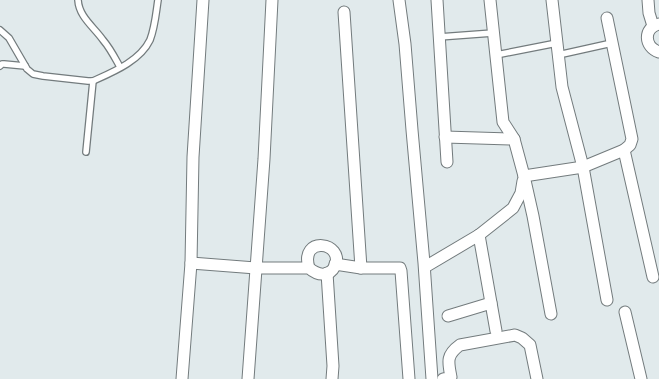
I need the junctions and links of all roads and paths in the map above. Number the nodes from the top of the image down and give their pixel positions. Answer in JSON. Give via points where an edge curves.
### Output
{"nodes":[{"id":1,"x":78,"y":0,"type":"edge"},
{"id":2,"x":158,"y":0,"type":"edge"},
{"id":3,"x":203,"y":0,"type":"edge"},
{"id":4,"x":272,"y":0,"type":"edge"},
{"id":5,"x":399,"y":0,"type":"edge"},
{"id":6,"x":436,"y":0,"type":"edge"},
{"id":7,"x":490,"y":0,"type":"edge"},
{"id":8,"x":552,"y":0,"type":"edge"},
{"id":9,"x":648,"y":2,"type":"edge"},
{"id":10,"x":344,"y":12,"type":"dead end"},
{"id":11,"x":607,"y":18,"type":"dead end"},
{"id":12,"x":656,"y":25,"type":"edge"},
{"id":13,"x":0,"y":30,"type":"edge"},
{"id":14,"x":493,"y":33,"type":"junction"},
{"id":15,"x":439,"y":37,"type":"junction"},
{"id":16,"x":557,"y":42,"type":"junction"},
{"id":17,"x":612,"y":42,"type":"junction"},
{"id":18,"x":659,"y":52,"type":"edge"},
{"id":19,"x":496,"y":55,"type":"junction"},
{"id":20,"x":558,"y":55,"type":"junction"},
{"id":21,"x":0,"y":66,"type":"edge"},
{"id":22,"x":25,"y":66,"type":"junction"},
{"id":23,"x":120,"y":67,"type":"junction"},
{"id":24,"x":93,"y":81,"type":"junction"},
{"id":25,"x":445,"y":137,"type":"junction"},
{"id":26,"x":514,"y":139,"type":"junction"},
{"id":27,"x":624,"y":150,"type":"junction"},
{"id":28,"x":86,"y":152,"type":"dead end"},
{"id":29,"x":447,"y":162,"type":"dead end"},
{"id":30,"x":583,"y":167,"type":"junction"},
{"id":31,"x":524,"y":176,"type":"junction"},
{"id":32,"x":479,"y":235,"type":"junction"},
{"id":33,"x":191,"y":263,"type":"junction"},
{"id":34,"x":335,"y":264,"type":"junction"},
{"id":35,"x":425,"y":267,"type":"junction"},
{"id":36,"x":256,"y":268,"type":"junction"},
{"id":37,"x":309,"y":268,"type":"junction"},
{"id":38,"x":361,"y":268,"type":"junction"},
{"id":39,"x":327,"y":273,"type":"junction"},
{"id":40,"x":654,"y":277,"type":"dead end"},
{"id":41,"x":607,"y":300,"type":"dead end"},
{"id":42,"x":491,"y":303,"type":"junction"},
{"id":43,"x":625,"y":312,"type":"dead end"},
{"id":44,"x":551,"y":314,"type":"dead end"},
{"id":45,"x":448,"y":316,"type":"dead end"},
{"id":46,"x":496,"y":331,"type":"dead end"},
{"id":47,"x":449,"y":378,"type":"edge"},
{"id":48,"x":182,"y":379,"type":"edge"},
{"id":49,"x":248,"y":379,"type":"edge"},
{"id":50,"x":332,"y":379,"type":"edge"},
{"id":51,"x":409,"y":379,"type":"edge"},
{"id":52,"x":432,"y":379,"type":"edge"},
{"id":53,"x":537,"y":379,"type":"edge"},
{"id":54,"x":641,"y":379,"type":"edge"}],
"edges":[{"from":1,"to":23,"type":"lane","via":[[81,12],[103,39]]},
{"from":2,"to":23,"type":"lane","via":[[150,40],[143,51]]},
{"from":3,"to":33,"type":"street","via":[[193,157]]},
{"from":4,"to":36,"type":"street"},
{"from":5,"to":35,"type":"street"},
{"from":6,"to":15,"type":"street"},
{"from":7,"to":14,"type":"street"},
{"from":8,"to":16,"type":"street"},
{"from":9,"to":12,"type":"street"},
{"from":10,"to":38,"type":"street"},
{"from":11,"to":17,"type":"street"},
{"from":12,"to":18,"type":"street","via":[[650,29],[647,36],[652,48]]},
{"from":13,"to":22,"type":"lane","via":[[9,38]]},
{"from":14,"to":15,"type":"lane"},
{"from":14,"to":19,"type":"street"},
{"from":15,"to":25,"type":"street"},
{"from":16,"to":19,"type":"lane"},
{"from":16,"to":20,"type":"street"},
{"from":17,"to":20,"type":"lane"},
{"from":17,"to":27,"type":"street","via":[[632,139]]},
{"from":19,"to":26,"type":"street","via":[[503,122]]},
{"from":20,"to":30,"type":"street","via":[[562,87]]},
{"from":21,"to":22,"type":"lane"},
{"from":22,"to":24,"type":"lane","via":[[33,74]]},
{"from":23,"to":24,"type":"lane"},
{"from":24,"to":28,"type":"lane"},
{"from":25,"to":26,"type":"street"},
{"from":25,"to":29,"type":"street"},
{"from":26,"to":31,"type":"street"},
{"from":27,"to":30,"type":"street"},
{"from":27,"to":40,"type":"street"},
{"from":30,"to":31,"type":"street"},
{"from":30,"to":41,"type":"street"},
{"from":31,"to":32,"type":"street","via":[[521,194],[513,208]]},
{"from":31,"to":44,"type":"street"},
{"from":32,"to":35,"type":"street"},
{"from":32,"to":42,"type":"street"},
{"from":33,"to":36,"type":"street"},
{"from":33,"to":48,"type":"street"},
{"from":34,"to":37,"type":"street","via":[[334,252],[321,245],[308,253]]},
{"from":34,"to":38,"type":"street"},
{"from":34,"to":39,"type":"street"},
{"from":35,"to":52,"type":"street"},
{"from":36,"to":37,"type":"street"},
{"from":36,"to":49,"type":"street"},
{"from":37,"to":39,"type":"street","via":[[314,273]]},
{"from":38,"to":51,"type":"street","via":[[400,268]]},
{"from":39,"to":50,"type":"street"},
{"from":42,"to":45,"type":"street"},
{"from":42,"to":46,"type":"street"},
{"from":43,"to":54,"type":"street"},
{"from":47,"to":53,"type":"street","via":[[450,355],[460,345],[515,335],[530,345]]}]}
